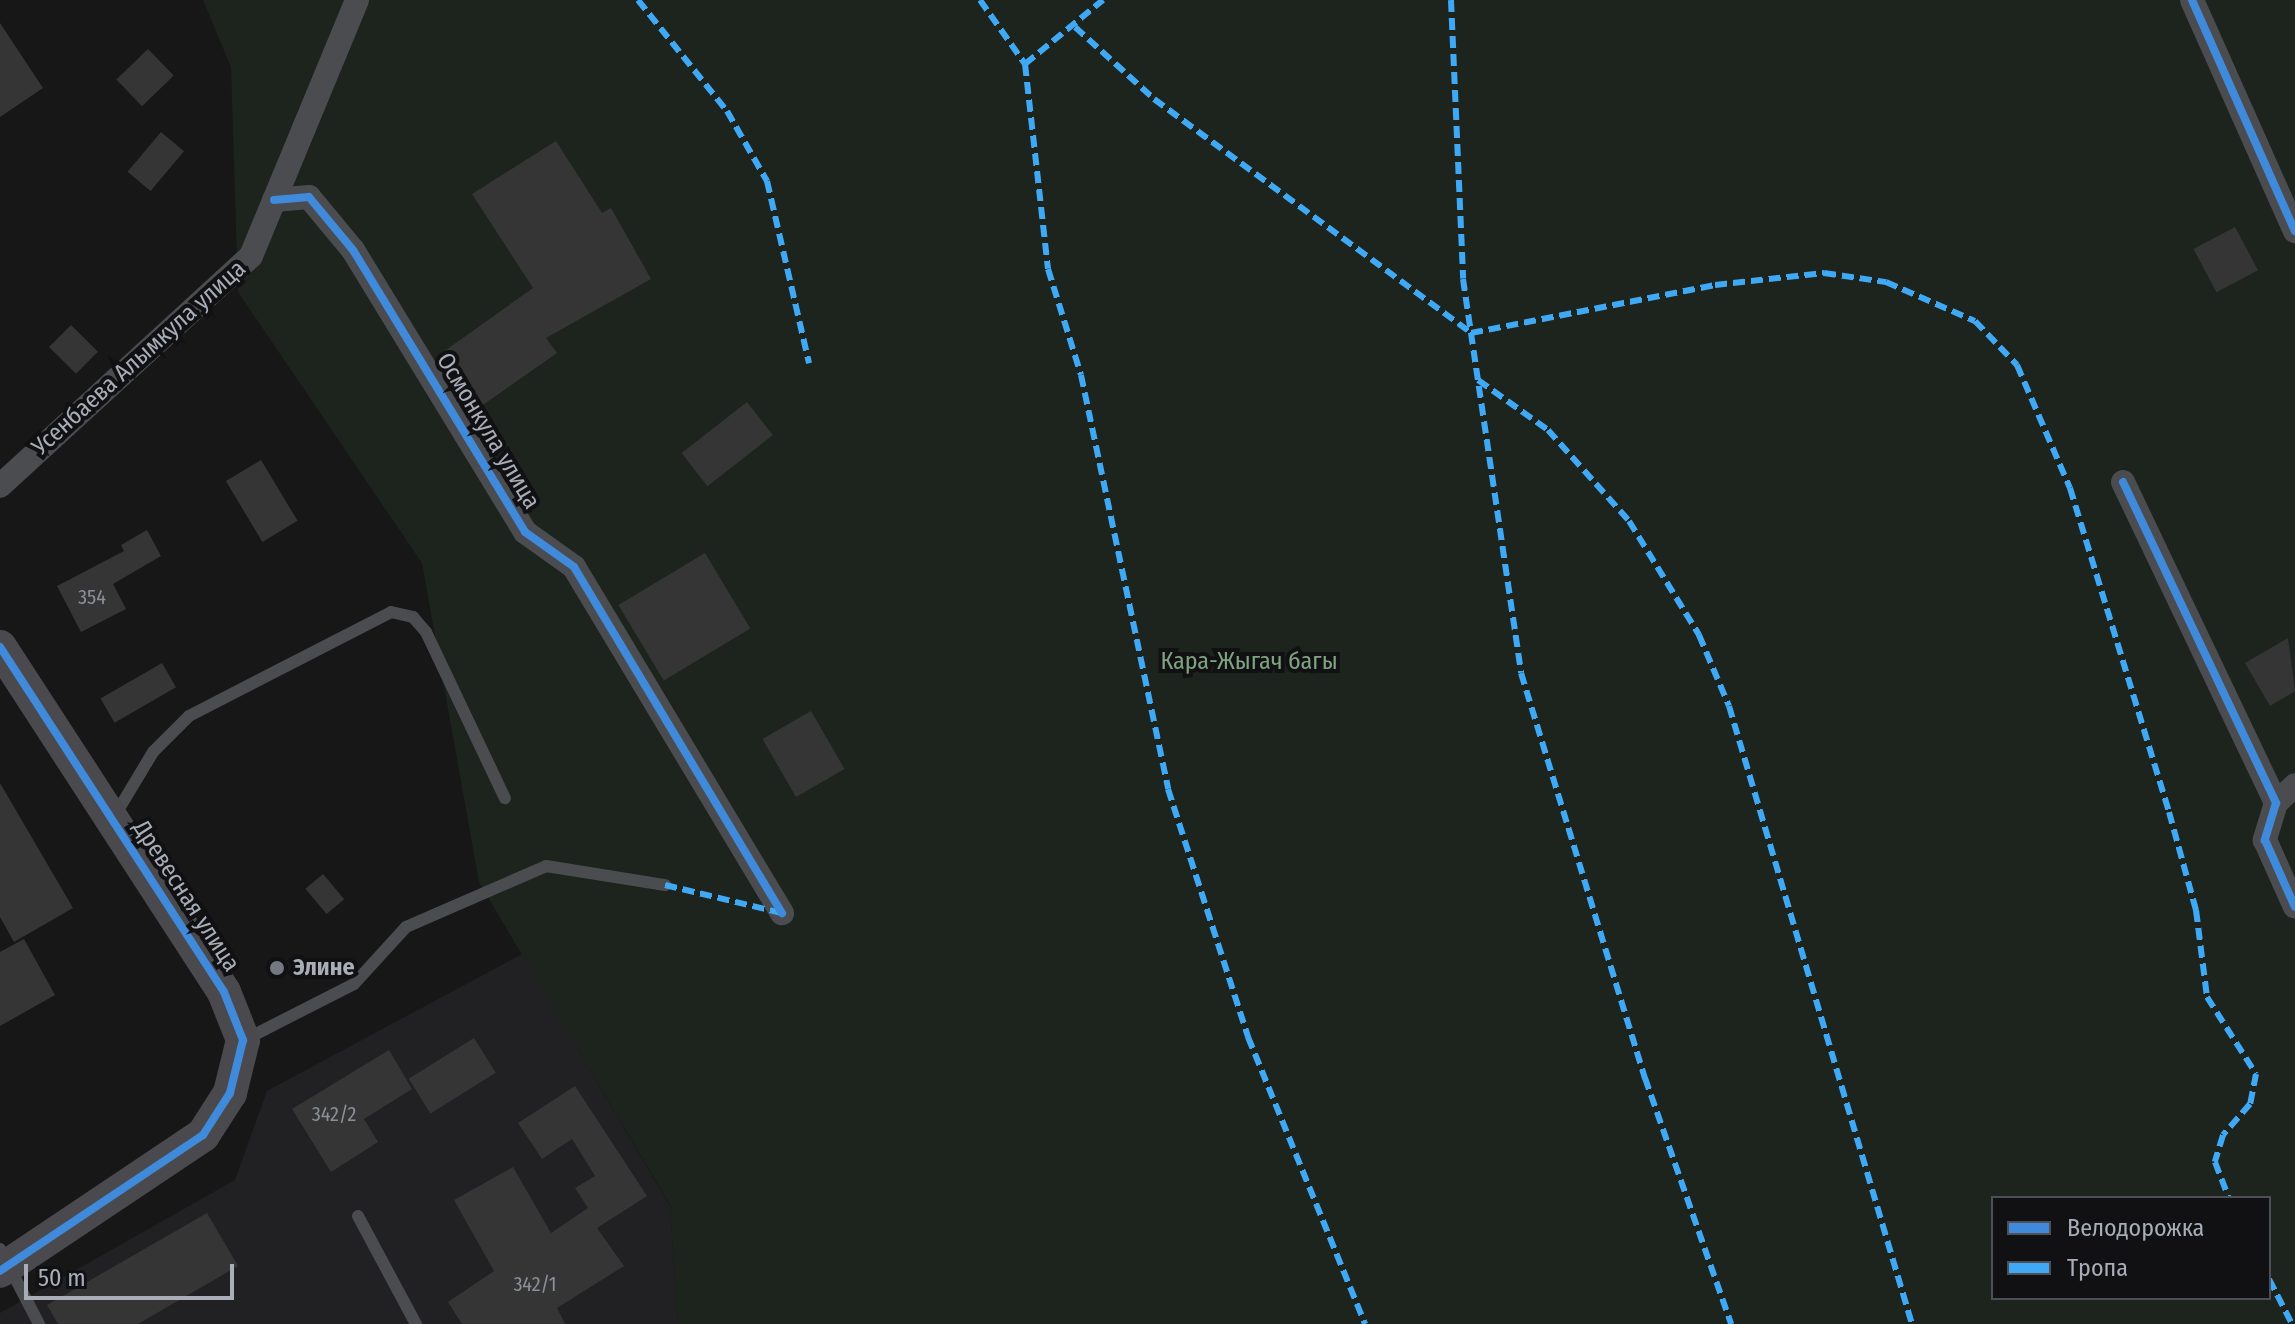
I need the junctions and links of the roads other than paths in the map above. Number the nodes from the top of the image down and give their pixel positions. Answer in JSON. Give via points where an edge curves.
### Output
{"nodes":[{"id":1,"x":357,"y":0,"type":"edge"},
{"id":2,"x":2192,"y":0,"type":"edge"},
{"id":3,"x":274,"y":200,"type":"junction"},
{"id":4,"x":2295,"y":231,"type":"edge"},
{"id":5,"x":2123,"y":482,"type":"dead end"},
{"id":6,"x":0,"y":486,"type":"edge"},
{"id":7,"x":0,"y":647,"type":"edge"},
{"id":8,"x":2295,"y":785,"type":"edge"},
{"id":9,"x":505,"y":798,"type":"dead end"},
{"id":10,"x":2276,"y":803,"type":"junction"},
{"id":11,"x":112,"y":820,"type":"junction"},
{"id":12,"x":665,"y":885,"type":"dead end"},
{"id":13,"x":2295,"y":907,"type":"edge"},
{"id":14,"x":782,"y":913,"type":"dead end"},
{"id":15,"x":243,"y":1040,"type":"junction"},
{"id":16,"x":358,"y":1216,"type":"dead end"},
{"id":17,"x":3,"y":1262,"type":"edge"},
{"id":18,"x":39,"y":1324,"type":"edge"},
{"id":19,"x":416,"y":1324,"type":"edge"}],
"edges":[{"from":1,"to":3,"type":"street","name":"Усенбаева Алымкула улица"},
{"from":2,"to":4,"type":"street"},
{"from":3,"to":6,"type":"street","name":"Усенбаева Алымкула улица","via":[[251,256]]},
{"from":3,"to":14,"type":"street","name":"Осмонкула улица","via":[[309,197],[353,250],[525,532],[574,567]]},
{"from":5,"to":10,"type":"street"},
{"from":7,"to":11,"type":"street","name":"Древесная улица"},
{"from":8,"to":10,"type":"street"},
{"from":9,"to":11,"type":"lane","via":[[426,632],[413,617],[391,612],[189,716],[153,752]]},
{"from":10,"to":13,"type":"street","via":[[2265,840]]},
{"from":11,"to":15,"type":"street","name":"Древесная улица","via":[[224,992]]},
{"from":12,"to":15,"type":"lane","via":[[546,866],[406,927],[354,984]]},
{"from":15,"to":17,"type":"street","via":[[230,1093],[203,1135]]},
{"from":16,"to":19,"type":"lane"},
{"from":17,"to":18,"type":"lane"}]}
